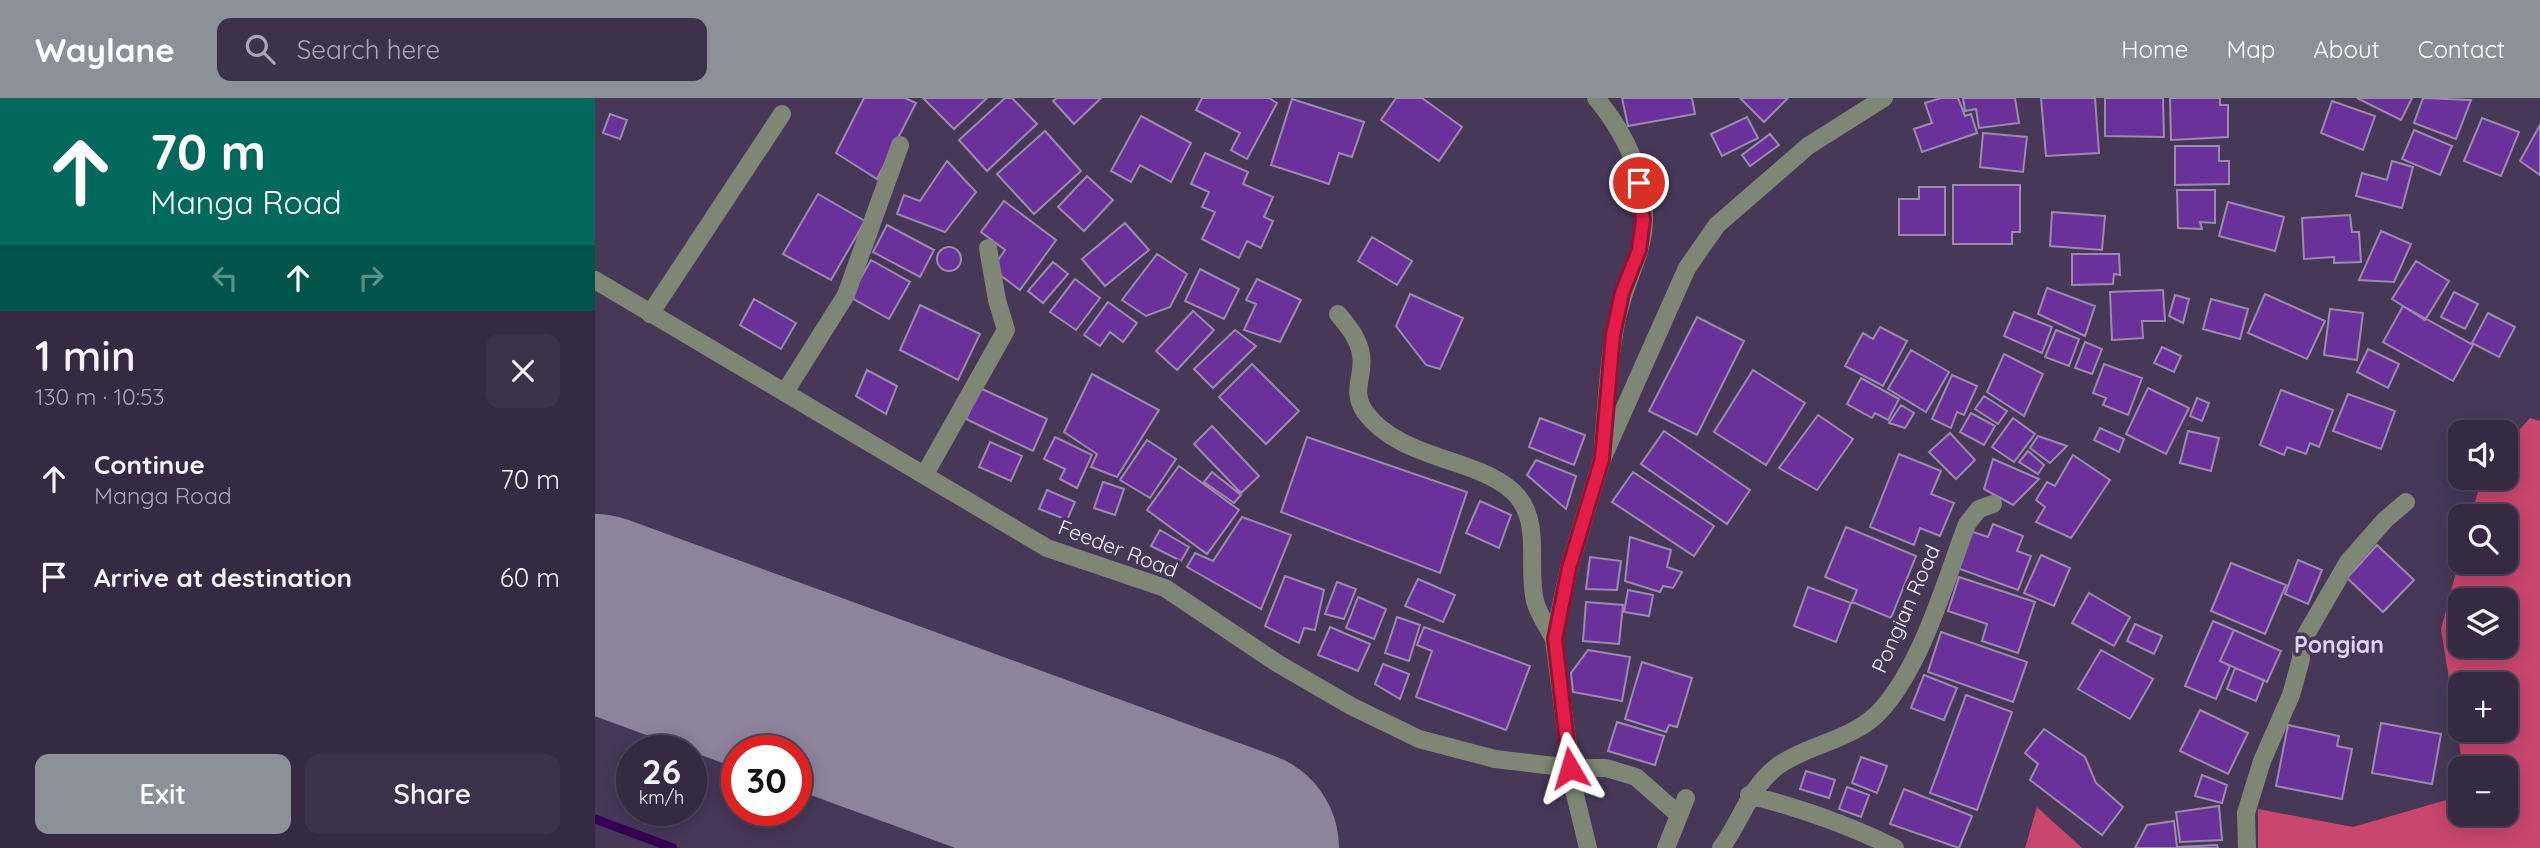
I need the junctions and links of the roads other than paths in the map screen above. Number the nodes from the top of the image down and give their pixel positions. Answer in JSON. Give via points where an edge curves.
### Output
{"nodes":[{"id":1,"x":1596,"y":98,"type":"edge"},
{"id":2,"x":1884,"y":98,"type":"edge"},
{"id":3,"x":782,"y":114,"type":"dead end"},
{"id":4,"x":900,"y":145,"type":"dead end"},
{"id":5,"x":988,"y":248,"type":"dead end"},
{"id":6,"x":595,"y":280,"type":"edge"},
{"id":7,"x":650,"y":314,"type":"junction"},
{"id":8,"x":1338,"y":314,"type":"dead end"},
{"id":9,"x":785,"y":392,"type":"junction"},
{"id":10,"x":1602,"y":459,"type":"junction"},
{"id":11,"x":925,"y":474,"type":"junction"},
{"id":12,"x":2406,"y":502,"type":"dead end"},
{"id":13,"x":1993,"y":504,"type":"dead end"},
{"id":14,"x":1555,"y":639,"type":"junction"},
{"id":15,"x":1570,"y":768,"type":"junction"},
{"id":16,"x":1749,"y":795,"type":"junction"},
{"id":17,"x":1686,"y":798,"type":"dead end"},
{"id":18,"x":1679,"y":815,"type":"junction"},
{"id":19,"x":1588,"y":848,"type":"edge"},
{"id":20,"x":1666,"y":848,"type":"edge"},
{"id":21,"x":1721,"y":848,"type":"edge"},
{"id":22,"x":1895,"y":848,"type":"edge"},
{"id":23,"x":2247,"y":848,"type":"edge"}],
"edges":[{"from":1,"to":10,"type":"street","via":[[1637,164],[1643,220],[1639,250],[1622,293],[1613,335]]},
{"from":2,"to":10,"type":"street","via":[[1808,146],[1717,225],[1687,268]]},
{"from":3,"to":7,"type":"street"},
{"from":4,"to":9,"type":"street","via":[[846,295]]},
{"from":5,"to":11,"type":"street","via":[[1006,330]]},
{"from":6,"to":7,"type":"street","name":"Feeder Road"},
{"from":7,"to":9,"type":"street","name":"Feeder Road"},
{"from":8,"to":14,"type":"street","via":[[1353,332],[1362,357],[1356,386],[1364,411],[1387,434],[1491,478],[1518,496],[1530,521],[1535,602]]},
{"from":9,"to":11,"type":"street","name":"Feeder Road"},
{"from":10,"to":14,"type":"street","via":[[1569,568]]},
{"from":11,"to":15,"type":"street","name":"Feeder Road","via":[[1047,548],[1165,588],[1277,663],[1419,739],[1495,759]]},
{"from":12,"to":23,"type":"street","via":[[2348,562],[2301,643],[2291,695],[2262,761],[2246,813]]},
{"from":13,"to":16,"type":"street","name":"Pongian Road","via":[[1979,509],[1967,524],[1907,672],[1881,711],[1843,737],[1779,765]]},
{"from":14,"to":15,"type":"street"},
{"from":15,"to":18,"type":"street","name":"Feeder Road","via":[[1606,768],[1636,777]]},
{"from":15,"to":19,"type":"street"},
{"from":16,"to":21,"type":"street","name":"Pongian Road"},
{"from":16,"to":22,"type":"street","via":[[1800,808]]},
{"from":17,"to":18,"type":"street"},
{"from":18,"to":20,"type":"street"}]}
